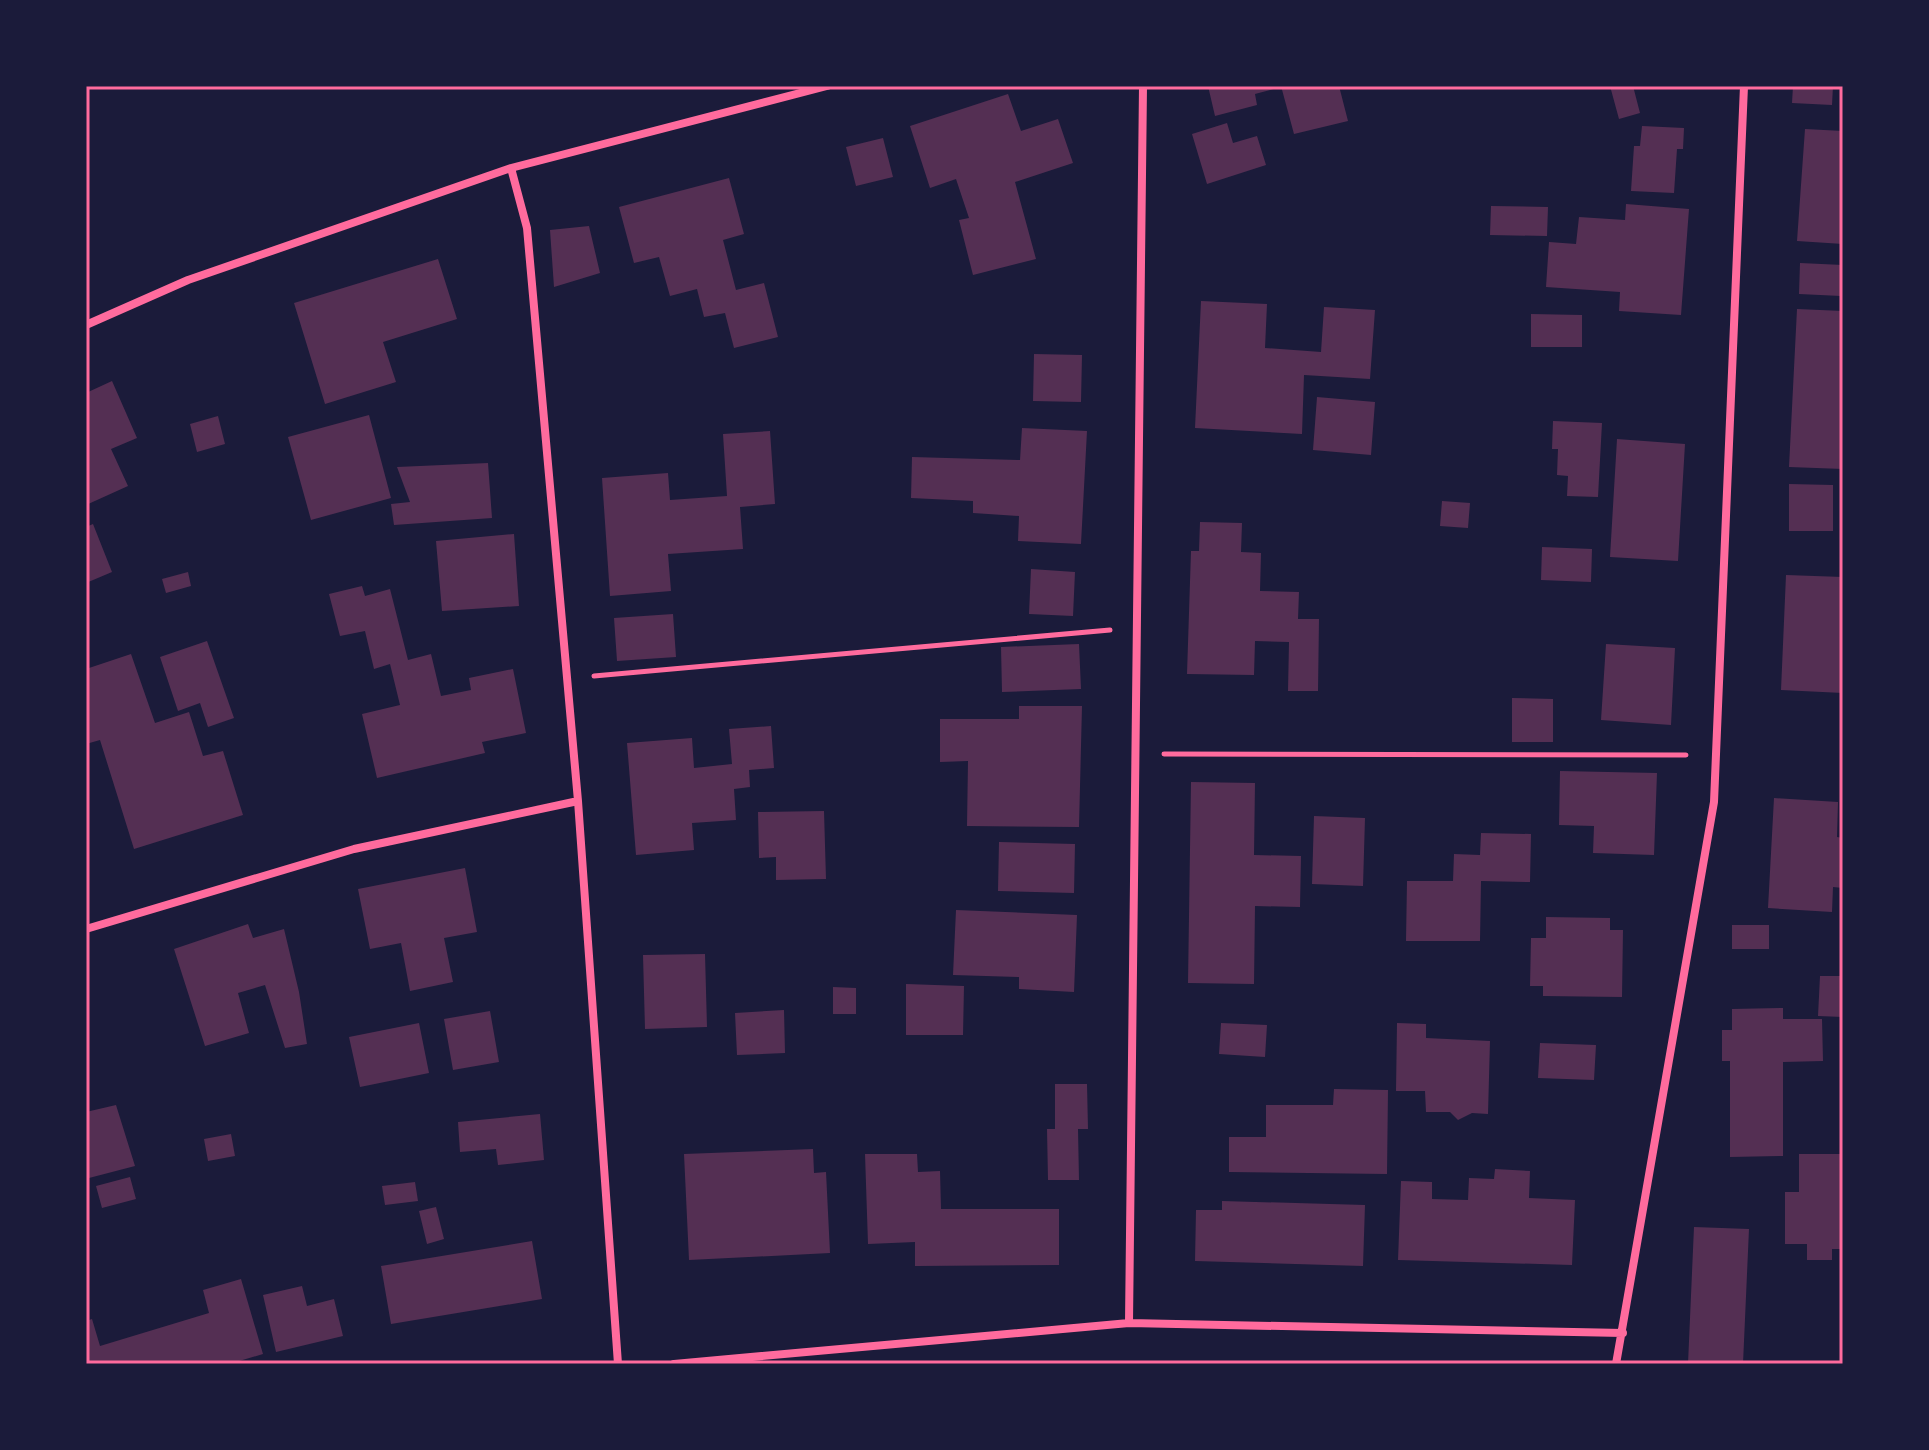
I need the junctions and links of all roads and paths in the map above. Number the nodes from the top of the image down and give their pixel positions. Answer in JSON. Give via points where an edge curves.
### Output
{"nodes":[{"id":1,"x":827,"y":86,"type":"edge"},
{"id":2,"x":1143,"y":86,"type":"edge"},
{"id":3,"x":1744,"y":86,"type":"edge"},
{"id":4,"x":511,"y":168,"type":"junction"},
{"id":5,"x":86,"y":325,"type":"edge"},
{"id":6,"x":1136,"y":627,"type":"junction"},
{"id":7,"x":565,"y":678,"type":"junction"},
{"id":8,"x":1135,"y":754,"type":"junction"},
{"id":9,"x":1717,"y":755,"type":"junction"},
{"id":10,"x":578,"y":801,"type":"junction"},
{"id":11,"x":86,"y":929,"type":"edge"},
{"id":12,"x":1129,"y":1323,"type":"junction"},
{"id":13,"x":1623,"y":1333,"type":"junction"},
{"id":14,"x":618,"y":1364,"type":"edge"},
{"id":15,"x":674,"y":1364,"type":"edge"},
{"id":16,"x":1616,"y":1364,"type":"edge"}],
"edges":[{"from":1,"to":4,"type":"street"},
{"from":2,"to":6,"type":"street"},
{"from":3,"to":9,"type":"street"},
{"from":4,"to":5,"type":"street","via":[[188,280]]},
{"from":4,"to":7,"type":"street","via":[[527,228]]},
{"from":6,"to":7,"type":"path"},
{"from":6,"to":8,"type":"street"},
{"from":7,"to":10,"type":"street"},
{"from":8,"to":9,"type":"path"},
{"from":8,"to":12,"type":"street"},
{"from":9,"to":13,"type":"street","via":[[1714,802]]},
{"from":10,"to":11,"type":"street","via":[[354,849]]},
{"from":10,"to":14,"type":"street"},
{"from":12,"to":13,"type":"street"},
{"from":12,"to":15,"type":"street"},
{"from":13,"to":16,"type":"street"}]}
